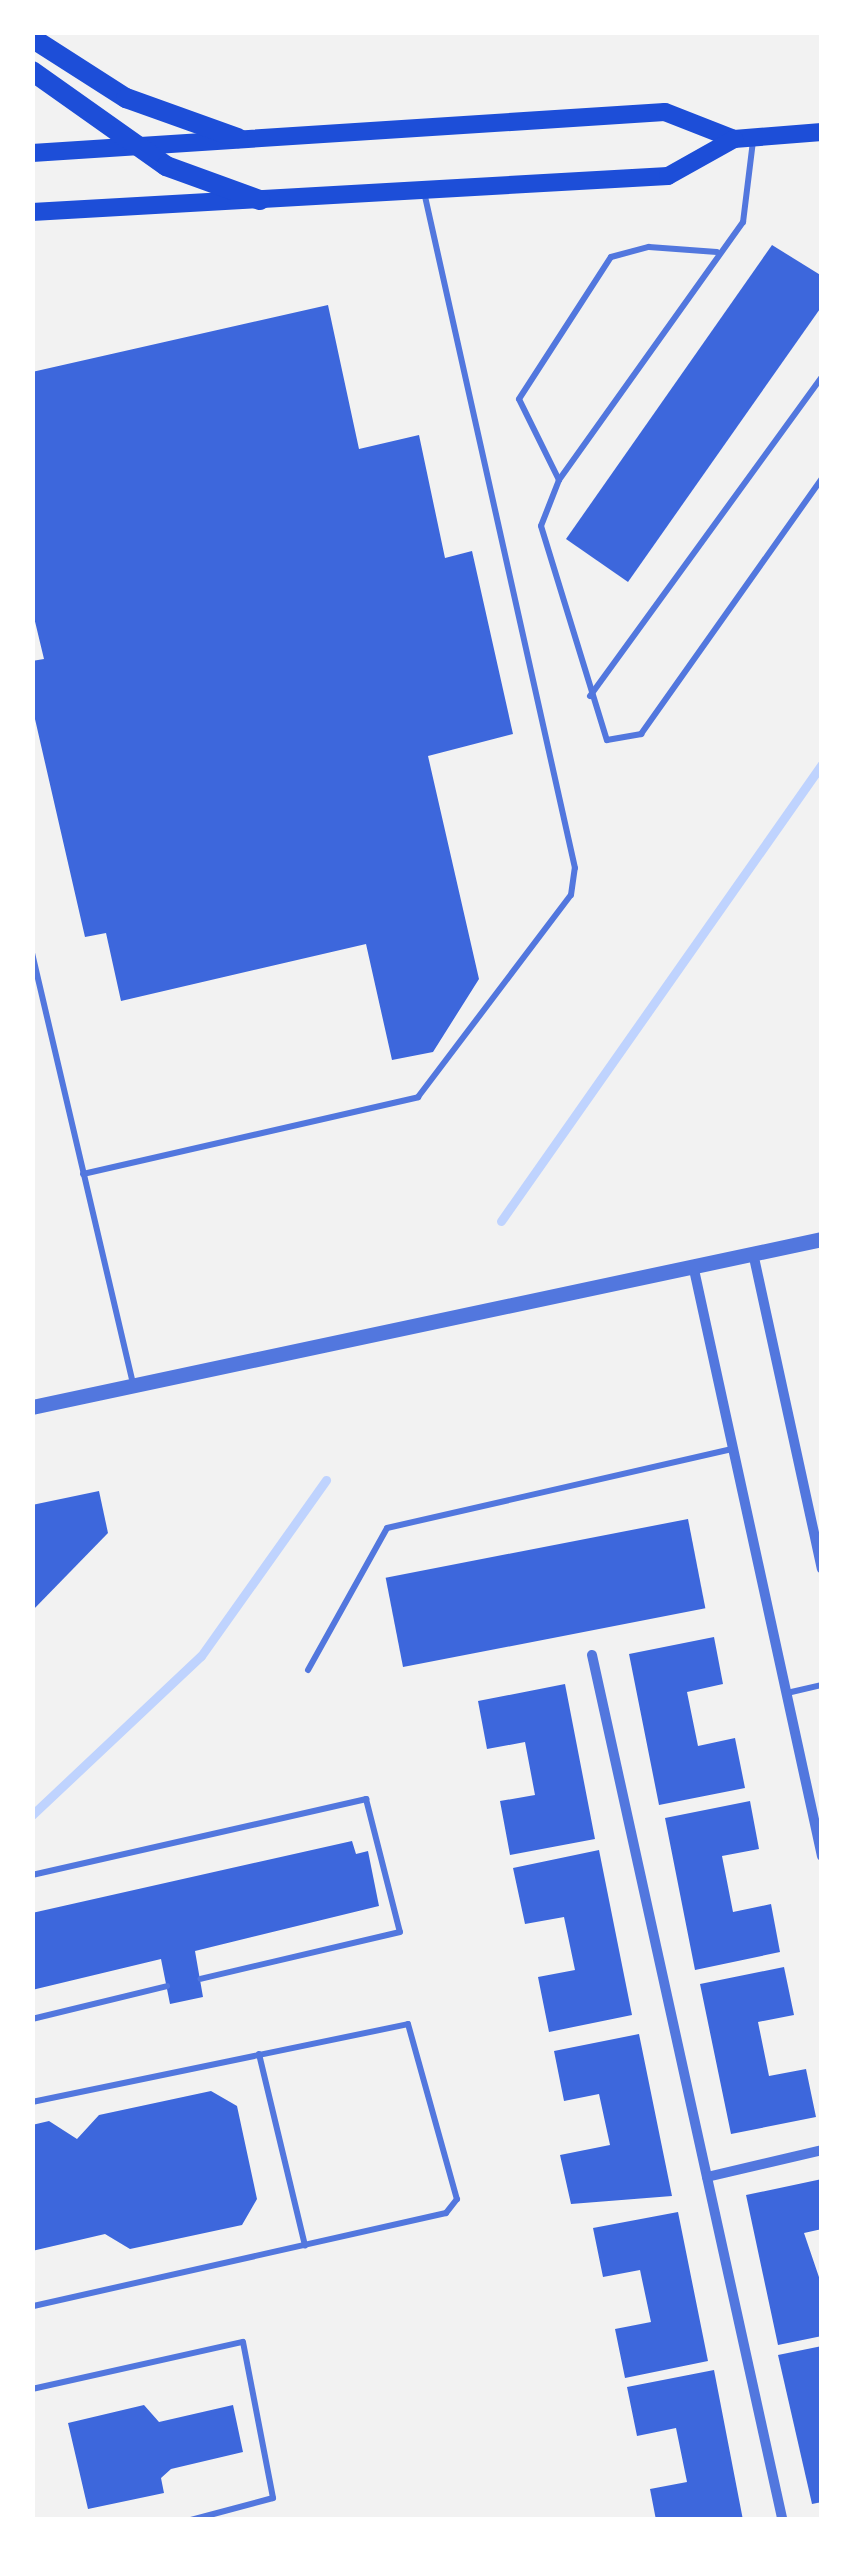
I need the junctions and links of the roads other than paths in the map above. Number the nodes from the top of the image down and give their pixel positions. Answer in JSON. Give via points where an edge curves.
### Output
{"nodes":[{"id":1,"x":32,"y":38,"type":"edge"},
{"id":2,"x":32,"y":71,"type":"edge"},
{"id":3,"x":822,"y":132,"type":"edge"},
{"id":4,"x":754,"y":137,"type":"junction"},
{"id":5,"x":238,"y":138,"type":"junction"},
{"id":6,"x":734,"y":138,"type":"junction"},
{"id":7,"x":133,"y":145,"type":"junction"},
{"id":8,"x":32,"y":153,"type":"edge"},
{"id":9,"x":424,"y":191,"type":"junction"},
{"id":10,"x":260,"y":200,"type":"junction"},
{"id":11,"x":32,"y":212,"type":"edge"},
{"id":12,"x":718,"y":252,"type":"junction"},
{"id":13,"x":822,"y":377,"type":"edge"},
{"id":14,"x":822,"y":478,"type":"edge"},
{"id":15,"x":559,"y":480,"type":"junction"},
{"id":16,"x":590,"y":697,"type":"junction"},
{"id":17,"x":32,"y":953,"type":"edge"},
{"id":18,"x":83,"y":1174,"type":"junction"},
{"id":19,"x":822,"y":1239,"type":"edge"},
{"id":20,"x":753,"y":1254,"type":"junction"},
{"id":21,"x":692,"y":1265,"type":"junction"},
{"id":22,"x":133,"y":1385,"type":"junction"},
{"id":23,"x":32,"y":1407,"type":"edge"},
{"id":24,"x":733,"y":1449,"type":"junction"},
{"id":25,"x":822,"y":1569,"type":"edge"},
{"id":26,"x":592,"y":1656,"type":"dead end"},
{"id":27,"x":308,"y":1670,"type":"dead end"},
{"id":28,"x":822,"y":1685,"type":"edge"},
{"id":29,"x":786,"y":1693,"type":"junction"},
{"id":30,"x":822,"y":1856,"type":"edge"},
{"id":31,"x":32,"y":1875,"type":"edge"},
{"id":32,"x":200,"y":1980,"type":"dead end"},
{"id":33,"x":167,"y":1986,"type":"dead end"},
{"id":34,"x":32,"y":2019,"type":"edge"},
{"id":35,"x":259,"y":2054,"type":"junction"},
{"id":36,"x":32,"y":2102,"type":"edge"},
{"id":37,"x":822,"y":2150,"type":"edge"},
{"id":38,"x":707,"y":2177,"type":"junction"},
{"id":39,"x":305,"y":2246,"type":"junction"},
{"id":40,"x":32,"y":2306,"type":"edge"},
{"id":41,"x":32,"y":2388,"type":"edge"},
{"id":42,"x":782,"y":2518,"type":"edge"},
{"id":43,"x":191,"y":2520,"type":"edge"},
{"id":44,"x":426,"y":2520,"type":"edge"},
{"id":45,"x":448,"y":2520,"type":"edge"}],
"edges":[{"from":1,"to":5,"type":"main road","via":[[126,98]]},
{"from":2,"to":7,"type":"main road"},
{"from":3,"to":4,"type":"main road"},
{"from":4,"to":6,"type":"main road"},
{"from":4,"to":12,"type":"lane","via":[[752,196]]},
{"from":5,"to":6,"type":"main road","via":[[665,112]]},
{"from":5,"to":7,"type":"main road"},
{"from":6,"to":9,"type":"main road","via":[[668,176]]},
{"from":7,"to":8,"type":"main road"},
{"from":7,"to":10,"type":"main road","via":[[208,186]]},
{"from":9,"to":10,"type":"main road"},
{"from":9,"to":18,"type":"lane","via":[[575,868],[571,895],[418,1097]]},
{"from":10,"to":11,"type":"main road"},
{"from":12,"to":15,"type":"lane"},
{"from":12,"to":15,"type":"lane","via":[[649,246],[611,257],[520,399]]},
{"from":13,"to":16,"type":"lane"},
{"from":14,"to":16,"type":"lane","via":[[641,734],[607,740]]},
{"from":15,"to":16,"type":"lane","via":[[541,526],[542,553]]},
{"from":17,"to":18,"type":"lane"},
{"from":18,"to":22,"type":"lane"},
{"from":19,"to":20,"type":"street"},
{"from":20,"to":21,"type":"street"},
{"from":20,"to":25,"type":"street"},
{"from":21,"to":22,"type":"street"},
{"from":21,"to":24,"type":"street"},
{"from":22,"to":23,"type":"street"},
{"from":24,"to":27,"type":"lane","via":[[387,1528]]},
{"from":24,"to":29,"type":"street"},
{"from":26,"to":38,"type":"street"},
{"from":28,"to":29,"type":"lane"},
{"from":29,"to":30,"type":"street"},
{"from":31,"to":32,"type":"lane","via":[[366,1799],[400,1932]]},
{"from":33,"to":34,"type":"lane"},
{"from":35,"to":36,"type":"lane"},
{"from":35,"to":39,"type":"lane"},
{"from":35,"to":39,"type":"lane","via":[[408,2024],[457,2199],[446,2213]]},
{"from":37,"to":38,"type":"street"},
{"from":38,"to":42,"type":"street"},
{"from":39,"to":40,"type":"lane"},
{"from":41,"to":43,"type":"lane","via":[[243,2342],[274,2498]]},
{"from":44,"to":45,"type":"lane"}]}
